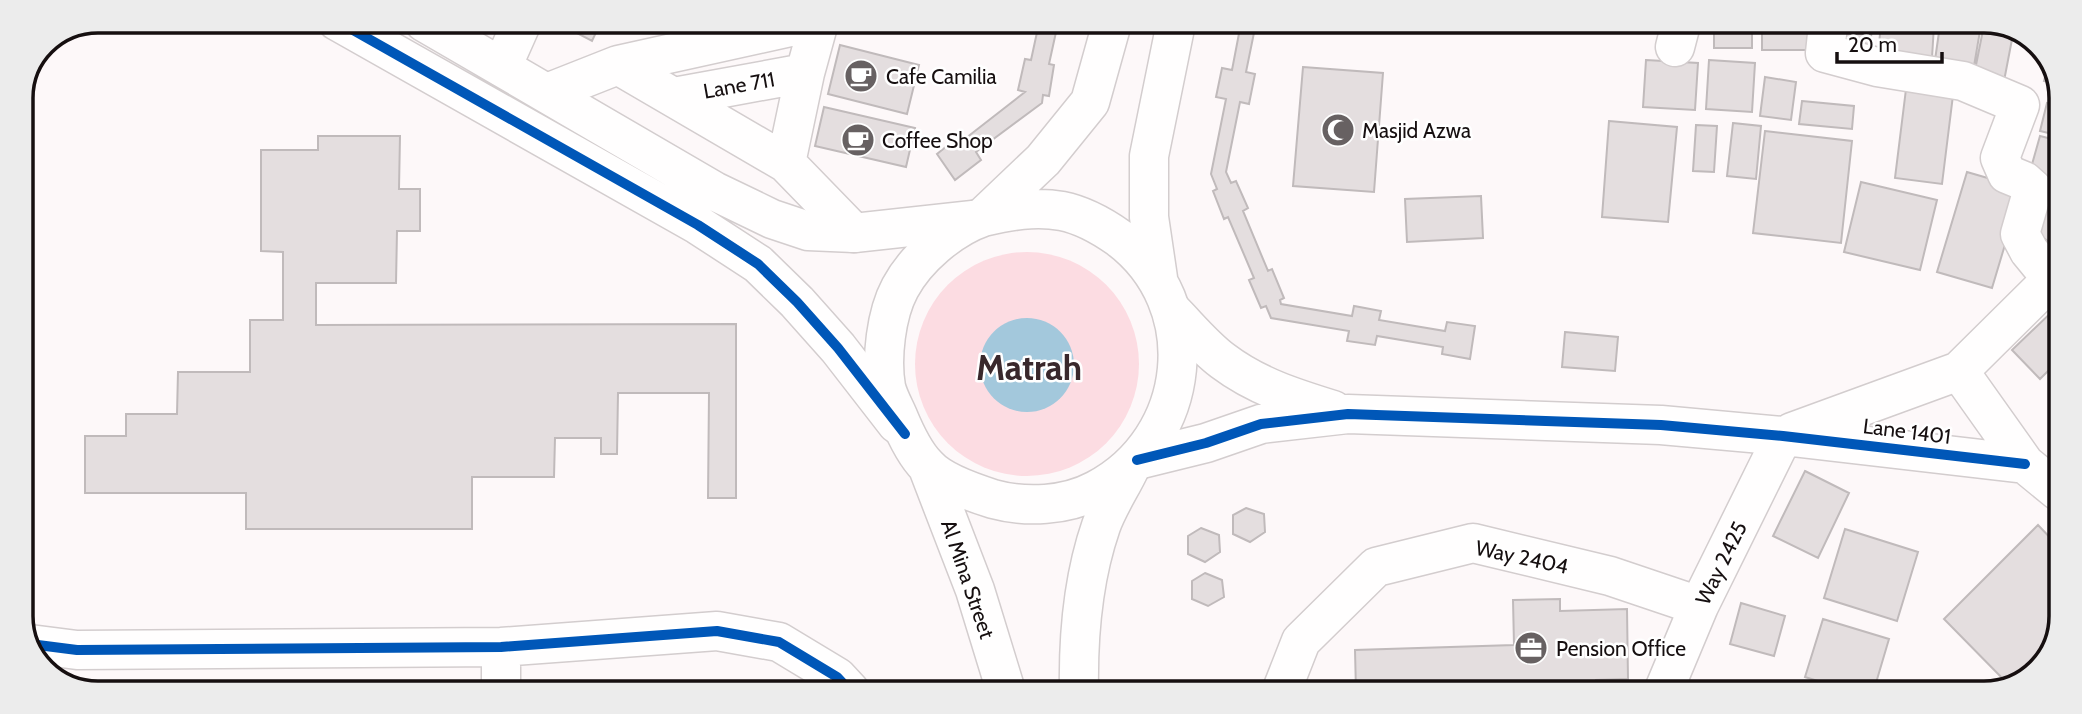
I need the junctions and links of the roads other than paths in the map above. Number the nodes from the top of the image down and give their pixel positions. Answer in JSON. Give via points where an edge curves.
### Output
{"nodes":[{"id":1,"x":357,"y":33,"type":"edge"},
{"id":2,"x":443,"y":33,"type":"edge"},
{"id":3,"x":517,"y":33,"type":"edge"},
{"id":4,"x":763,"y":33,"type":"edge"},
{"id":5,"x":816,"y":33,"type":"edge"},
{"id":6,"x":1109,"y":33,"type":"edge"},
{"id":7,"x":1174,"y":33,"type":"edge"},
{"id":8,"x":1827,"y":33,"type":"edge"},
{"id":9,"x":618,"y":65,"type":"junction"},
{"id":10,"x":502,"y":67,"type":"junction"},
{"id":11,"x":805,"y":74,"type":"junction"},
{"id":12,"x":547,"y":93,"type":"junction"},
{"id":13,"x":674,"y":97,"type":"junction"},
{"id":14,"x":786,"y":163,"type":"junction"},
{"id":15,"x":978,"y":219,"type":"junction"},
{"id":16,"x":854,"y":233,"type":"junction"},
{"id":17,"x":2049,"y":269,"type":"edge"},
{"id":18,"x":2049,"y":282,"type":"edge"},
{"id":19,"x":1165,"y":296,"type":"junction"},
{"id":20,"x":1959,"y":371,"type":"junction"},
{"id":21,"x":1348,"y":414,"type":"junction"},
{"id":22,"x":905,"y":434,"type":"junction"},
{"id":23,"x":1783,"y":436,"type":"junction"},
{"id":24,"x":1134,"y":463,"type":"junction"},
{"id":25,"x":2025,"y":464,"type":"junction"},
{"id":26,"x":928,"y":468,"type":"junction"},
{"id":27,"x":2049,"y":484,"type":"edge"},
{"id":28,"x":1699,"y":606,"type":"junction"},
{"id":29,"x":40,"y":645,"type":"edge"},
{"id":30,"x":501,"y":647,"type":"junction"},
{"id":31,"x":501,"y":681,"type":"edge"},
{"id":32,"x":841,"y":681,"type":"edge"},
{"id":33,"x":1003,"y":681,"type":"edge"},
{"id":34,"x":1079,"y":681,"type":"edge"},
{"id":35,"x":1285,"y":681,"type":"edge"},
{"id":36,"x":1668,"y":681,"type":"edge"}],
"edges":[{"from":1,"to":22,"type":"street","via":[[698,225],[758,264],[838,348]]},
{"from":2,"to":10,"type":"street"},
{"from":3,"to":10,"type":"street"},
{"from":4,"to":9,"type":"street","name":"Lane 711"},
{"from":5,"to":11,"type":"street","name":"Lane 711"},
{"from":6,"to":15,"type":"street","via":[[1090,102],[1043,160]]},
{"from":7,"to":19,"type":"street","via":[[1149,156],[1149,217]]},
{"from":8,"to":17,"type":"street","via":[[1825,53],[1963,81],[2020,104],[2000,158],[2007,174],[2033,190],[2020,234],[2029,251]]},
{"from":9,"to":12,"type":"street","name":"Lane 711"},
{"from":9,"to":13,"type":"street","name":"Lane 711"},
{"from":10,"to":12,"type":"street"},
{"from":11,"to":13,"type":"street","name":"Lane 711"},
{"from":11,"to":14,"type":"street","name":"Lane 711"},
{"from":12,"to":16,"type":"street","via":[[714,191],[772,219],[808,231]]},
{"from":13,"to":14,"type":"street","name":"Lane 711"},
{"from":14,"to":16,"type":"street","name":"Lane 711"},
{"from":15,"to":16,"type":"street"},
{"from":15,"to":19,"type":"street","via":[[1022,208],[1063,212],[1101,225],[1133,249]]},
{"from":15,"to":22,"type":"street","via":[[931,249],[900,288],[885,350],[887,388]]},
{"from":18,"to":20,"type":"street"},
{"from":19,"to":21,"type":"street","via":[[1222,360],[1251,379],[1285,396]]},
{"from":19,"to":24,"type":"street","via":[[1179,351],[1175,390],[1161,427]]},
{"from":20,"to":23,"type":"street"},
{"from":20,"to":25,"type":"street"},
{"from":21,"to":23,"type":"street","name":"Lane 1401","via":[[1661,425]]},
{"from":21,"to":24,"type":"street","via":[[1261,424]]},
{"from":22,"to":26,"type":"street"},
{"from":23,"to":25,"type":"street","name":"Lane 1401"},
{"from":23,"to":28,"type":"street","name":"Way 2425"},
{"from":24,"to":26,"type":"street","via":[[1096,490],[1054,503],[1033,504],[1011,504],[969,492]]},
{"from":24,"to":34,"type":"street","via":[[1102,525],[1085,588]]},
{"from":25,"to":27,"type":"street"},
{"from":26,"to":33,"type":"street","name":"Al Mina Street","via":[[975,590]]},
{"from":28,"to":35,"type":"street","name":"Way 2404","via":[[1610,576],[1473,543],[1376,567],[1301,641]]},
{"from":28,"to":36,"type":"street","name":"Way 2425"},
{"from":29,"to":30,"type":"street","via":[[76,650]]},
{"from":30,"to":31,"type":"street"},
{"from":30,"to":32,"type":"street","via":[[717,631],[779,642]]}]}
